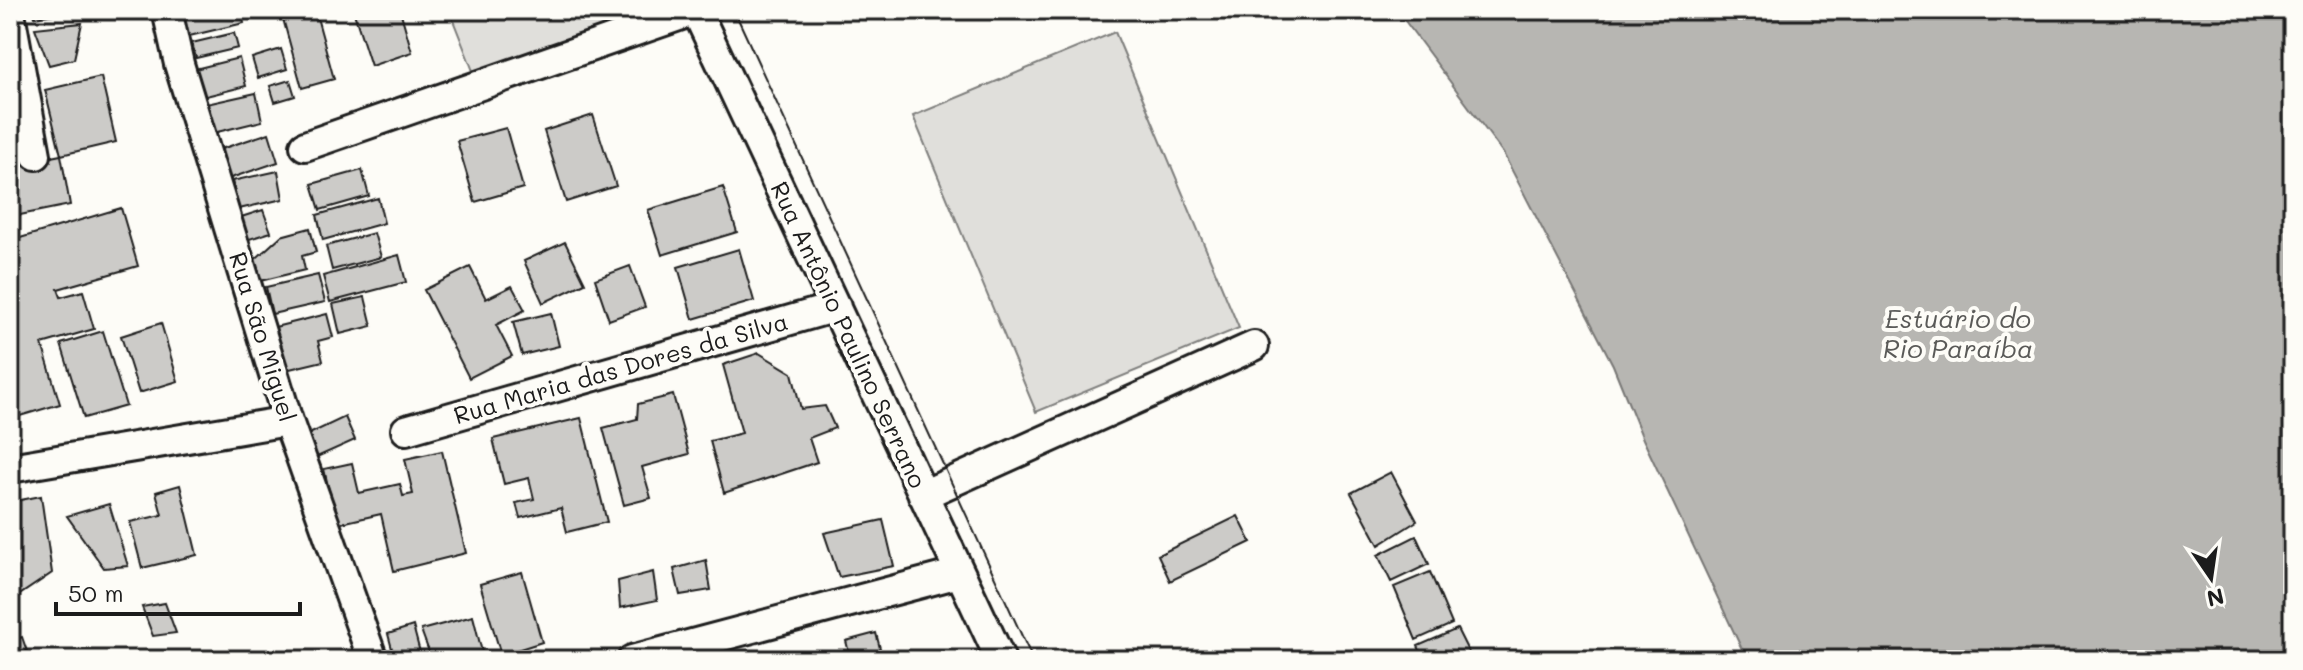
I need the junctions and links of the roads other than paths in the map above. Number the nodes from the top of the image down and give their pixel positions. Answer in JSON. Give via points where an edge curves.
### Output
{"nodes":[{"id":1,"x":167,"y":10,"type":"edge"},
{"id":2,"x":696,"y":10,"type":"edge"},
{"id":3,"x":10,"y":13,"type":"edge"},
{"id":4,"x":305,"y":146,"type":"dead end"},
{"id":5,"x":36,"y":155,"type":"dead end"},
{"id":6,"x":836,"y":307,"type":"junction"},
{"id":7,"x":1254,"y":346,"type":"dead end"},
{"id":8,"x":288,"y":421,"type":"junction"},
{"id":9,"x":406,"y":430,"type":"dead end"},
{"id":10,"x":10,"y":468,"type":"edge"},
{"id":11,"x":923,"y":495,"type":"junction"},
{"id":12,"x":959,"y":573,"type":"junction"},
{"id":13,"x":373,"y":660,"type":"edge"},
{"id":14,"x":632,"y":660,"type":"edge"},
{"id":15,"x":1001,"y":660,"type":"edge"}],
"edges":[{"from":1,"to":8,"type":"street","name":"Rua São Miguel"},
{"from":2,"to":4,"type":"street"},
{"from":2,"to":6,"type":"street","name":"Rua Antônio Paulino Serrano"},
{"from":3,"to":5,"type":"street"},
{"from":6,"to":9,"type":"street","name":"Rua Maria das Dores da Silva"},
{"from":6,"to":11,"type":"street","name":"Rua Antônio Paulino Serrano"},
{"from":7,"to":11,"type":"street"},
{"from":8,"to":10,"type":"street"},
{"from":8,"to":13,"type":"street","name":"Rua São Miguel"},
{"from":11,"to":12,"type":"street","name":"Rua Antônio Paulino Serrano"},
{"from":12,"to":14,"type":"street"},
{"from":12,"to":15,"type":"street","name":"Rua Antônio Paulino Serrano"}]}
